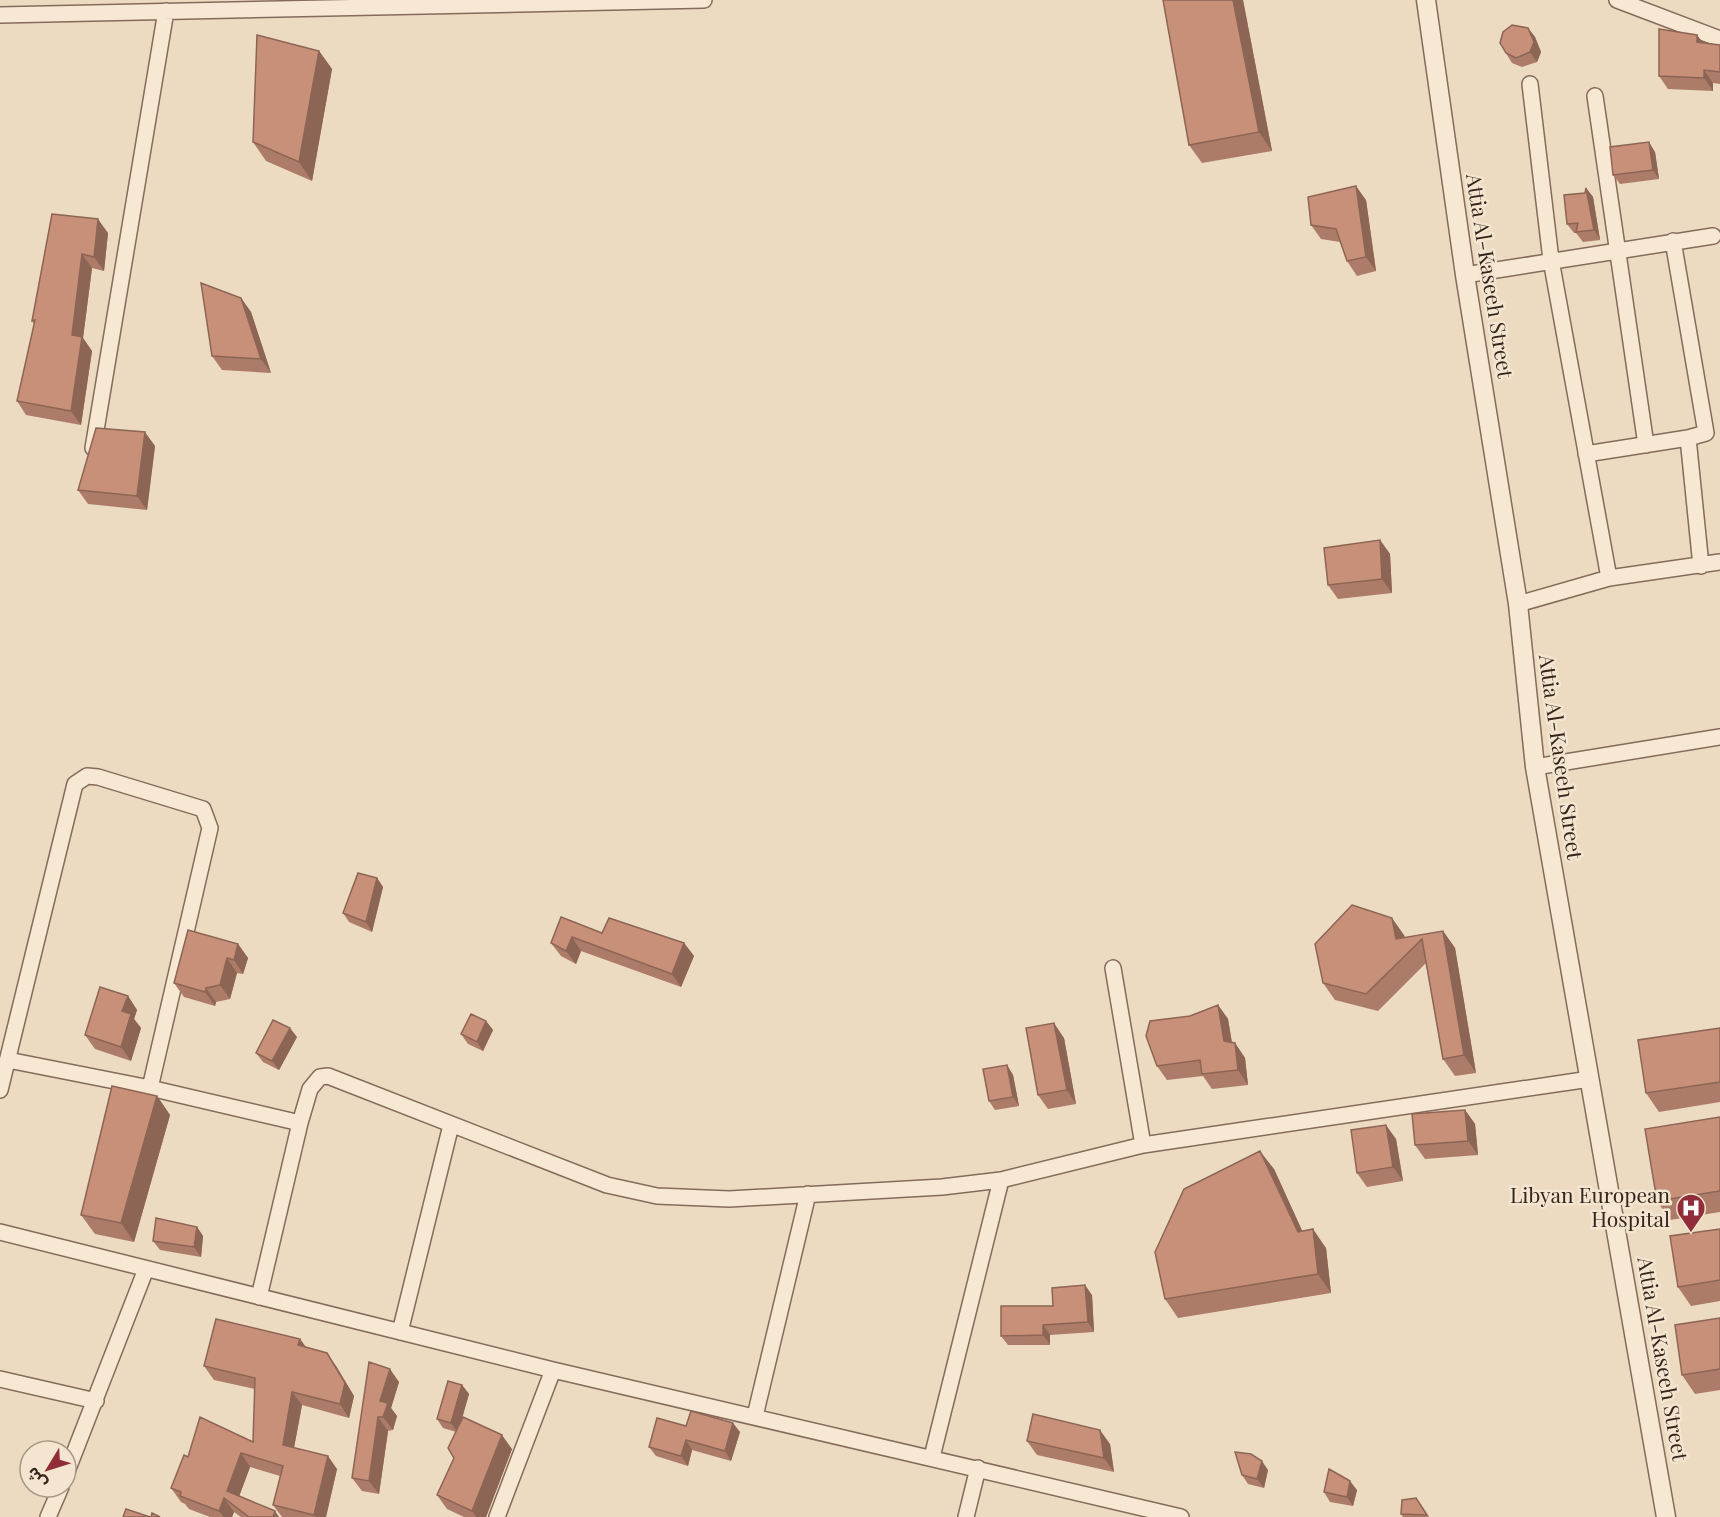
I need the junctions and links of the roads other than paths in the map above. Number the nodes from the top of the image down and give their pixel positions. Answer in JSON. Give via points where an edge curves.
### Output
{"nodes":[{"id":1,"x":704,"y":0,"type":"edge"},
{"id":2,"x":1426,"y":0,"type":"edge"},
{"id":3,"x":1617,"y":0,"type":"edge"},
{"id":4,"x":166,"y":11,"type":"junction"},
{"id":5,"x":0,"y":15,"type":"edge"},
{"id":6,"x":1720,"y":39,"type":"edge"},
{"id":7,"x":1530,"y":84,"type":"dead end"},
{"id":8,"x":1594,"y":96,"type":"dead end"},
{"id":9,"x":1713,"y":236,"type":"dead end"},
{"id":10,"x":1673,"y":241,"type":"junction"},
{"id":11,"x":1617,"y":250,"type":"junction"},
{"id":12,"x":1551,"y":260,"type":"junction"},
{"id":13,"x":1465,"y":275,"type":"junction"},
{"id":14,"x":1713,"y":432,"type":"edge"},
{"id":15,"x":1688,"y":438,"type":"junction"},
{"id":16,"x":1646,"y":445,"type":"junction"},
{"id":17,"x":1586,"y":454,"type":"junction"},
{"id":18,"x":90,"y":464,"type":"edge"},
{"id":19,"x":1720,"y":562,"type":"edge"},
{"id":20,"x":1701,"y":566,"type":"junction"},
{"id":21,"x":1609,"y":578,"type":"junction"},
{"id":22,"x":1518,"y":604,"type":"junction"},
{"id":23,"x":1720,"y":737,"type":"edge"},
{"id":24,"x":1536,"y":767,"type":"junction"},
{"id":25,"x":1113,"y":968,"type":"dead end"},
{"id":26,"x":8,"y":1060,"type":"junction"},
{"id":27,"x":1590,"y":1079,"type":"junction"},
{"id":28,"x":150,"y":1088,"type":"junction"},
{"id":29,"x":0,"y":1090,"type":"edge"},
{"id":30,"x":300,"y":1123,"type":"junction"},
{"id":31,"x":451,"y":1125,"type":"junction"},
{"id":32,"x":1143,"y":1144,"type":"junction"},
{"id":33,"x":1001,"y":1180,"type":"junction"},
{"id":34,"x":808,"y":1194,"type":"junction"},
{"id":35,"x":0,"y":1232,"type":"edge"},
{"id":36,"x":146,"y":1269,"type":"junction"},
{"id":37,"x":259,"y":1297,"type":"junction"},
{"id":38,"x":400,"y":1332,"type":"junction"},
{"id":39,"x":553,"y":1370,"type":"junction"},
{"id":40,"x":0,"y":1379,"type":"edge"},
{"id":41,"x":96,"y":1401,"type":"junction"},
{"id":42,"x":755,"y":1416,"type":"junction"},
{"id":43,"x":78,"y":1445,"type":"edge"},
{"id":44,"x":933,"y":1457,"type":"junction"},
{"id":45,"x":978,"y":1468,"type":"junction"},
{"id":46,"x":56,"y":1499,"type":"edge"},
{"id":47,"x":48,"y":1517,"type":"edge"},
{"id":48,"x":496,"y":1517,"type":"edge"},
{"id":49,"x":966,"y":1517,"type":"edge"},
{"id":50,"x":1181,"y":1517,"type":"edge"},
{"id":51,"x":1666,"y":1517,"type":"edge"}],
"edges":[{"from":1,"to":4,"type":"street"},
{"from":2,"to":13,"type":"street","name":"Attia Al-Kaseeh Street"},
{"from":3,"to":6,"type":"street"},
{"from":4,"to":5,"type":"street"},
{"from":4,"to":18,"type":"street"},
{"from":7,"to":12,"type":"street"},
{"from":8,"to":11,"type":"street"},
{"from":9,"to":10,"type":"street"},
{"from":10,"to":11,"type":"street"},
{"from":10,"to":14,"type":"street"},
{"from":11,"to":12,"type":"street"},
{"from":11,"to":16,"type":"street"},
{"from":12,"to":13,"type":"street"},
{"from":12,"to":17,"type":"street"},
{"from":13,"to":22,"type":"street","name":"Attia Al-Kaseeh Street"},
{"from":14,"to":15,"type":"street"},
{"from":15,"to":16,"type":"street"},
{"from":15,"to":20,"type":"street"},
{"from":16,"to":17,"type":"street"},
{"from":17,"to":21,"type":"street"},
{"from":19,"to":20,"type":"street"},
{"from":20,"to":21,"type":"street"},
{"from":21,"to":22,"type":"street"},
{"from":22,"to":24,"type":"street","name":"Attia Al-Kaseeh Street"},
{"from":23,"to":24,"type":"street"},
{"from":24,"to":27,"type":"street","name":"Attia Al-Kaseeh Street"},
{"from":25,"to":32,"type":"street"},
{"from":26,"to":28,"type":"street"},
{"from":26,"to":28,"type":"street","via":[[75,784],[87,776],[98,777],[202,809],[210,828]]},
{"from":26,"to":29,"type":"street"},
{"from":27,"to":32,"type":"street"},
{"from":27,"to":51,"type":"street","name":"Attia Al-Kaseeh Street"},
{"from":28,"to":30,"type":"street"},
{"from":30,"to":31,"type":"street","via":[[310,1089],[320,1077],[328,1076]]},
{"from":30,"to":37,"type":"street"},
{"from":31,"to":34,"type":"street","via":[[607,1185],[657,1196],[729,1199]]},
{"from":31,"to":38,"type":"street"},
{"from":32,"to":33,"type":"street"},
{"from":33,"to":34,"type":"street"},
{"from":33,"to":44,"type":"street"},
{"from":34,"to":42,"type":"street"},
{"from":35,"to":36,"type":"street"},
{"from":36,"to":37,"type":"street"},
{"from":36,"to":41,"type":"street"},
{"from":37,"to":38,"type":"street"},
{"from":38,"to":39,"type":"street"},
{"from":39,"to":42,"type":"street"},
{"from":39,"to":48,"type":"street"},
{"from":40,"to":41,"type":"street"},
{"from":41,"to":43,"type":"street"},
{"from":42,"to":44,"type":"street"},
{"from":44,"to":45,"type":"street"},
{"from":45,"to":49,"type":"street"},
{"from":45,"to":50,"type":"street"},
{"from":46,"to":47,"type":"street"}]}
